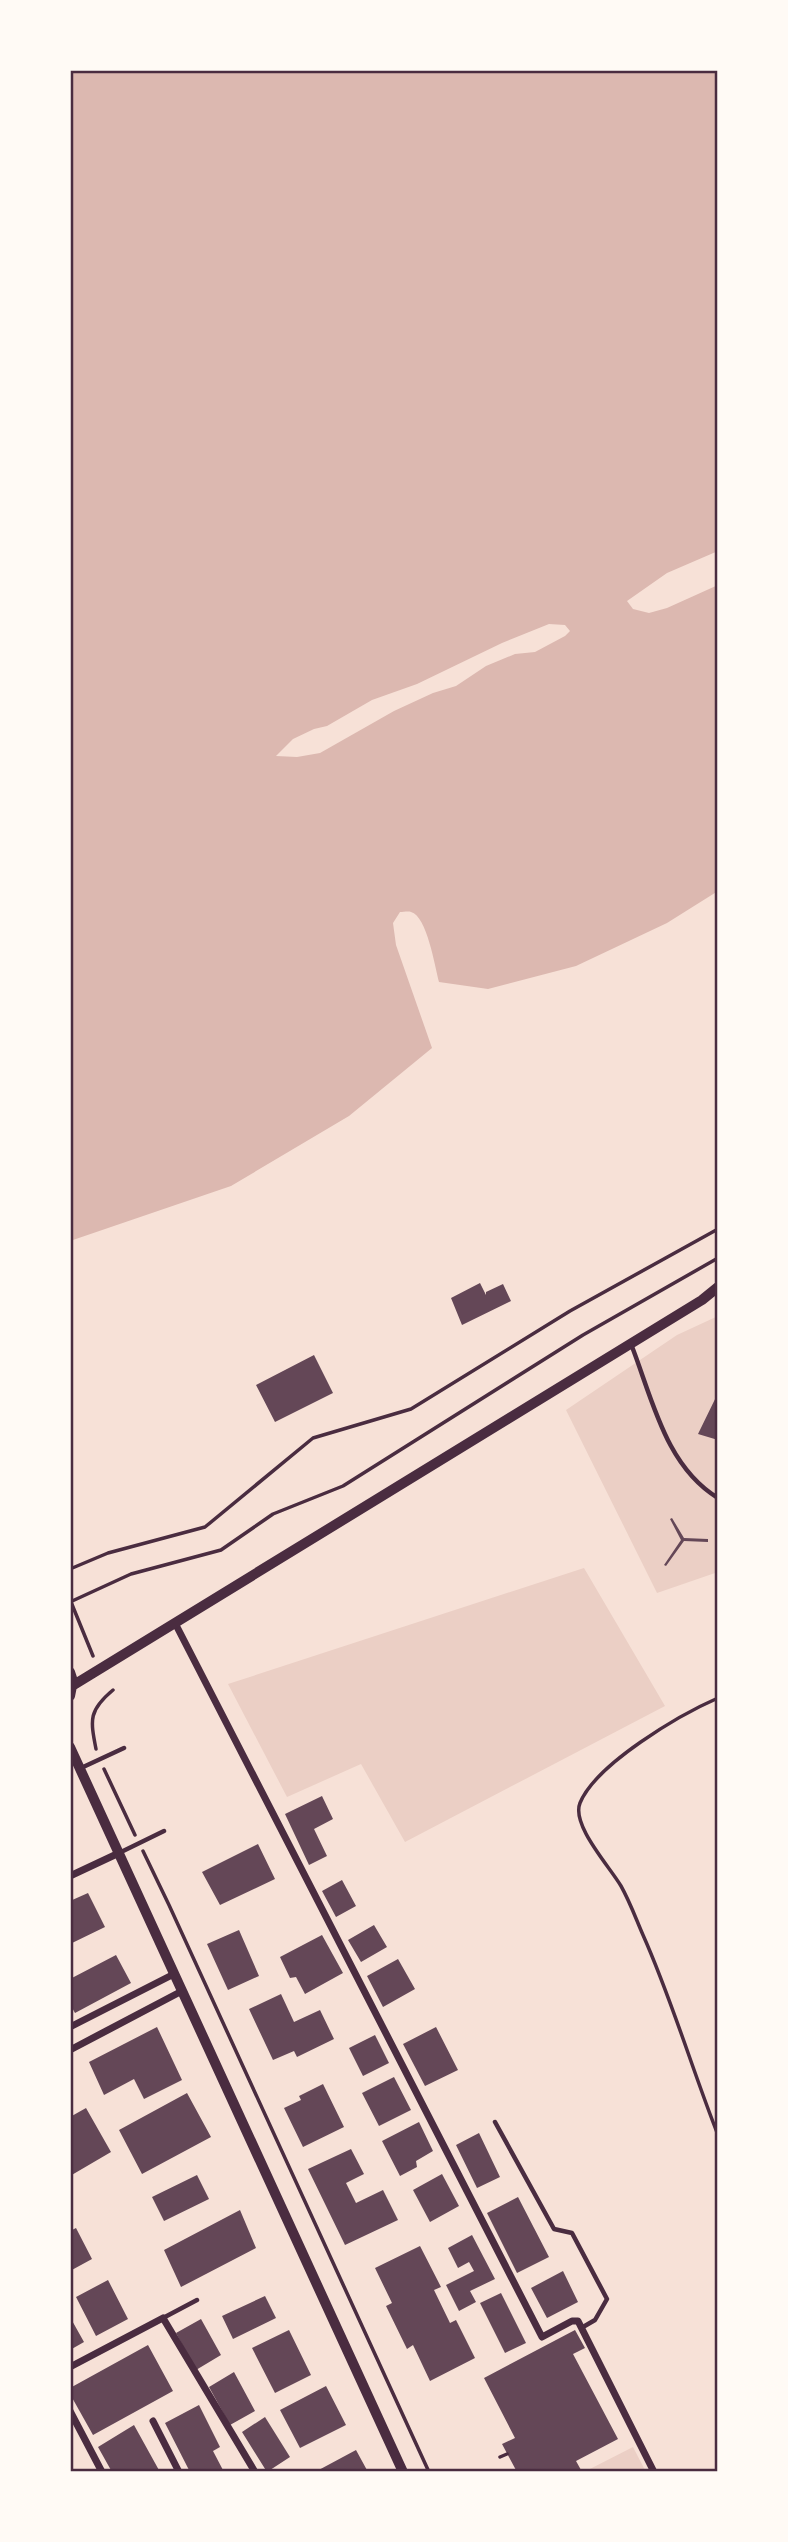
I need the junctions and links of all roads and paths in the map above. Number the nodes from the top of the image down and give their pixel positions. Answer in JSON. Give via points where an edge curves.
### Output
{"nodes":[{"id":1,"x":718,"y":1229,"type":"edge"},
{"id":2,"x":718,"y":1258,"type":"edge"},
{"id":3,"x":718,"y":1287,"type":"edge"},
{"id":4,"x":631,"y":1343,"type":"junction"},
{"id":5,"x":718,"y":1498,"type":"edge"},
{"id":6,"x":70,"y":1569,"type":"edge"},
{"id":7,"x":71,"y":1602,"type":"edge"},
{"id":8,"x":175,"y":1623,"type":"junction"},
{"id":9,"x":93,"y":1656,"type":"dead end"},
{"id":10,"x":70,"y":1672,"type":"edge"},
{"id":11,"x":113,"y":1690,"type":"dead end"},
{"id":12,"x":71,"y":1691,"type":"edge"},
{"id":13,"x":718,"y":1698,"type":"edge"},
{"id":14,"x":70,"y":1747,"type":"edge"},
{"id":15,"x":124,"y":1748,"type":"dead end"},
{"id":16,"x":100,"y":1759,"type":"junction"},
{"id":17,"x":80,"y":1768,"type":"junction"},
{"id":18,"x":164,"y":1831,"type":"dead end"},
{"id":19,"x":139,"y":1843,"type":"junction"},
{"id":20,"x":119,"y":1853,"type":"junction"},
{"id":21,"x":70,"y":1876,"type":"edge"},
{"id":22,"x":174,"y":1974,"type":"junction"},
{"id":23,"x":182,"y":1991,"type":"junction"},
{"id":24,"x":70,"y":2027,"type":"edge"},
{"id":25,"x":70,"y":2050,"type":"edge"},
{"id":26,"x":495,"y":2122,"type":"dead end"},
{"id":27,"x":717,"y":2127,"type":"edge"},
{"id":28,"x":718,"y":2135,"type":"edge"},
{"id":29,"x":197,"y":2300,"type":"dead end"},
{"id":30,"x":163,"y":2318,"type":"junction"},
{"id":31,"x":583,"y":2327,"type":"junction"},
{"id":32,"x":70,"y":2367,"type":"edge"},
{"id":33,"x":70,"y":2411,"type":"edge"},
{"id":34,"x":153,"y":2421,"type":"dead end"},
{"id":35,"x":507,"y":2454,"type":"dead end"},
{"id":36,"x":500,"y":2457,"type":"dead end"},
{"id":37,"x":102,"y":2472,"type":"edge"},
{"id":38,"x":179,"y":2472,"type":"edge"},
{"id":39,"x":255,"y":2472,"type":"edge"},
{"id":40,"x":403,"y":2472,"type":"edge"},
{"id":41,"x":429,"y":2472,"type":"edge"},
{"id":42,"x":654,"y":2472,"type":"edge"}],
"edges":[{"from":1,"to":6,"type":"path","via":[[570,1311],[411,1409],[313,1438],[205,1527],[108,1553]]},
{"from":2,"to":7,"type":"path","via":[[583,1335],[343,1486],[274,1514],[221,1550],[131,1574]]},
{"from":3,"to":4,"type":"street"},
{"from":4,"to":5,"type":"lane","via":[[661,1427],[678,1458]]},
{"from":4,"to":8,"type":"street"},
{"from":7,"to":9,"type":"path"},
{"from":8,"to":12,"type":"street"},
{"from":8,"to":31,"type":"street","via":[[542,2337],[572,2321]]},
{"from":10,"to":12,"type":"street"},
{"from":11,"to":16,"type":"path","via":[[96,1705],[91,1725]]},
{"from":13,"to":27,"type":"path","via":[[629,1751],[595,1779],[579,1805],[580,1821],[622,1887],[661,1975]]},
{"from":14,"to":17,"type":"street"},
{"from":15,"to":16,"type":"lane"},
{"from":16,"to":17,"type":"lane"},
{"from":16,"to":19,"type":"path"},
{"from":17,"to":20,"type":"street"},
{"from":18,"to":19,"type":"lane"},
{"from":19,"to":20,"type":"lane"},
{"from":19,"to":41,"type":"path"},
{"from":20,"to":21,"type":"street"},
{"from":20,"to":22,"type":"street"},
{"from":22,"to":23,"type":"street"},
{"from":22,"to":24,"type":"street"},
{"from":23,"to":25,"type":"street"},
{"from":23,"to":40,"type":"street"},
{"from":26,"to":31,"type":"lane","via":[[554,2229],[572,2233],[607,2299],[595,2320]]},
{"from":27,"to":28,"type":"path"},
{"from":29,"to":30,"type":"lane"},
{"from":30,"to":32,"type":"street"},
{"from":30,"to":39,"type":"street"},
{"from":31,"to":42,"type":"street"},
{"from":33,"to":37,"type":"street"},
{"from":34,"to":38,"type":"street"},
{"from":35,"to":36,"type":"path"}]}
